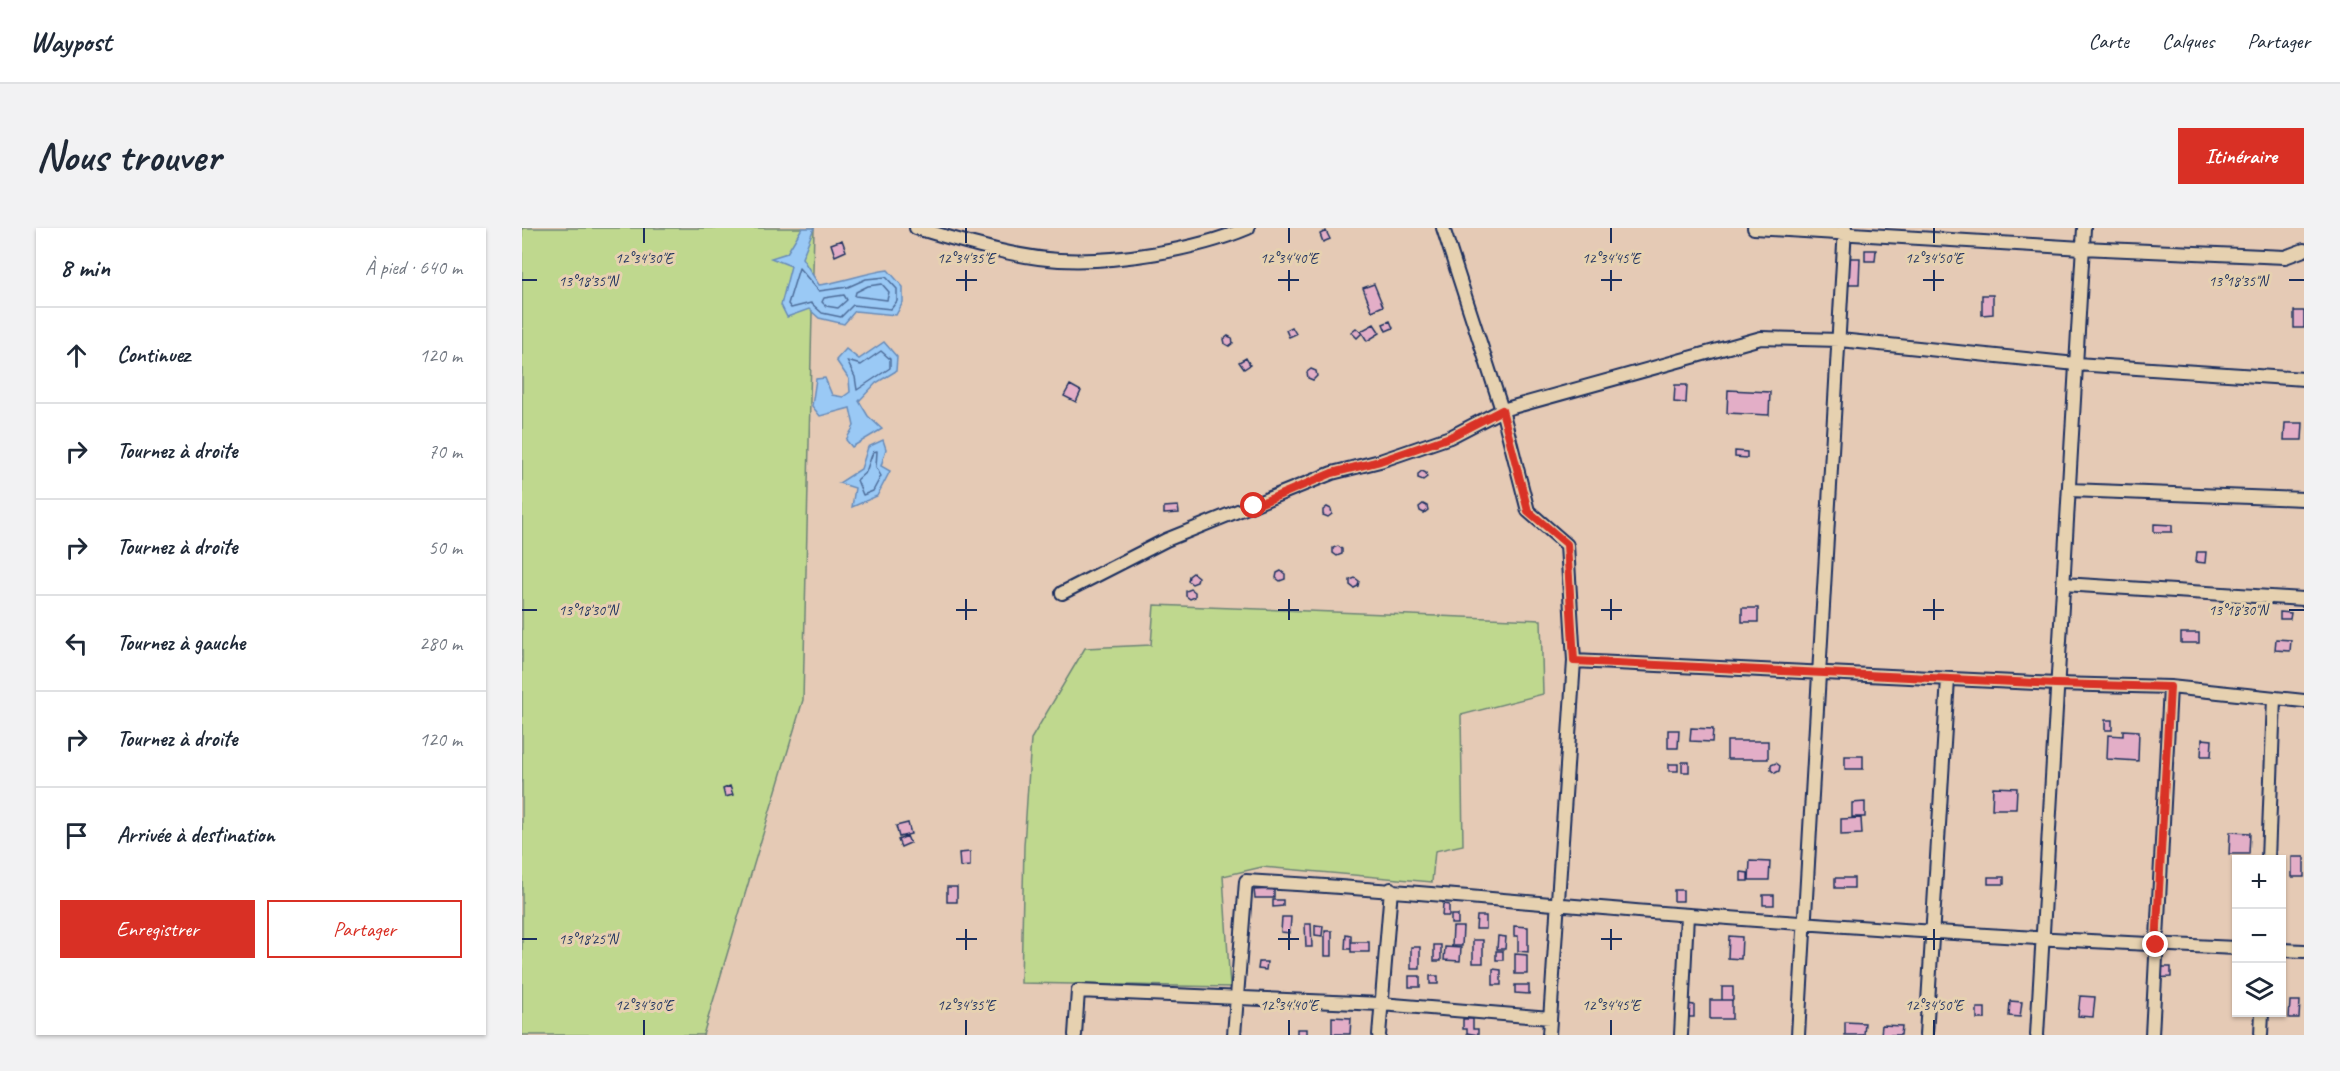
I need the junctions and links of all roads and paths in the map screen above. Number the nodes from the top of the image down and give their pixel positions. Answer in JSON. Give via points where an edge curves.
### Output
{"nodes":[{"id":1,"x":916,"y":228,"type":"edge"},
{"id":2,"x":1248,"y":228,"type":"edge"},
{"id":3,"x":1443,"y":228,"type":"edge"},
{"id":4,"x":1754,"y":228,"type":"edge"},
{"id":5,"x":2084,"y":228,"type":"edge"},
{"id":6,"x":1845,"y":231,"type":"edge"},
{"id":7,"x":2082,"y":248,"type":"junction"},
{"id":8,"x":2304,"y":250,"type":"edge"},
{"id":9,"x":2285,"y":257,"type":"junction"},
{"id":10,"x":2304,"y":258,"type":"edge"},
{"id":11,"x":1840,"y":340,"type":"junction"},
{"id":12,"x":2076,"y":364,"type":"junction"},
{"id":13,"x":2304,"y":379,"type":"edge"},
{"id":14,"x":1502,"y":410,"type":"junction"},
{"id":15,"x":2070,"y":490,"type":"junction"},
{"id":16,"x":2304,"y":499,"type":"edge"},
{"id":17,"x":2063,"y":584,"type":"junction"},
{"id":18,"x":1062,"y":593,"type":"dead end"},
{"id":19,"x":2304,"y":599,"type":"edge"},
{"id":20,"x":1574,"y":661,"type":"junction"},
{"id":21,"x":1820,"y":673,"type":"junction"},
{"id":22,"x":1948,"y":679,"type":"junction"},
{"id":23,"x":2056,"y":684,"type":"junction"},
{"id":24,"x":2170,"y":687,"type":"junction"},
{"id":25,"x":2274,"y":698,"type":"junction"},
{"id":26,"x":2304,"y":701,"type":"edge"},
{"id":27,"x":2268,"y":855,"type":"edge"},
{"id":28,"x":1391,"y":889,"type":"junction"},
{"id":29,"x":1558,"y":903,"type":"junction"},
{"id":30,"x":1687,"y":915,"type":"junction"},
{"id":31,"x":1805,"y":923,"type":"junction"},
{"id":32,"x":1932,"y":932,"type":"junction"},
{"id":33,"x":2041,"y":940,"type":"junction"},
{"id":34,"x":2156,"y":945,"type":"junction"},
{"id":35,"x":2232,"y":948,"type":"edge"},
{"id":36,"x":2286,"y":950,"type":"edge"},
{"id":37,"x":2304,"y":951,"type":"edge"},
{"id":38,"x":1236,"y":996,"type":"junction"},
{"id":39,"x":1380,"y":1004,"type":"junction"},
{"id":40,"x":2262,"y":1017,"type":"edge"},
{"id":41,"x":1550,"y":1018,"type":"junction"},
{"id":42,"x":1075,"y":1035,"type":"edge"},
{"id":43,"x":1234,"y":1035,"type":"edge"},
{"id":44,"x":1379,"y":1035,"type":"edge"},
{"id":45,"x":1549,"y":1035,"type":"edge"},
{"id":46,"x":1681,"y":1035,"type":"edge"},
{"id":47,"x":1798,"y":1035,"type":"edge"},
{"id":48,"x":1926,"y":1035,"type":"edge"},
{"id":49,"x":2037,"y":1035,"type":"edge"},
{"id":50,"x":2152,"y":1035,"type":"edge"},
{"id":51,"x":2261,"y":1035,"type":"edge"}],
"edges":[{"from":1,"to":2,"type":"street","via":[[980,246],[1059,260],[1171,251]]},
{"from":3,"to":14,"type":"street"},
{"from":4,"to":6,"type":"street"},
{"from":5,"to":7,"type":"street"},
{"from":6,"to":7,"type":"street"},
{"from":6,"to":11,"type":"street"},
{"from":7,"to":9,"type":"street"},
{"from":7,"to":12,"type":"street"},
{"from":8,"to":9,"type":"street"},
{"from":9,"to":10,"type":"street"},
{"from":11,"to":12,"type":"street"},
{"from":11,"to":14,"type":"street","via":[[1761,338]]},
{"from":11,"to":21,"type":"street"},
{"from":12,"to":13,"type":"street"},
{"from":12,"to":15,"type":"street"},
{"from":14,"to":18,"type":"street","via":[[1450,437],[1332,473],[1166,540]]},
{"from":14,"to":20,"type":"street","via":[[1528,511],[1567,544]]},
{"from":15,"to":16,"type":"street"},
{"from":15,"to":17,"type":"street"},
{"from":17,"to":19,"type":"street"},
{"from":17,"to":23,"type":"street"},
{"from":20,"to":21,"type":"street"},
{"from":20,"to":29,"type":"street"},
{"from":21,"to":22,"type":"street"},
{"from":21,"to":31,"type":"street"},
{"from":22,"to":23,"type":"street"},
{"from":22,"to":32,"type":"street"},
{"from":23,"to":24,"type":"street"},
{"from":23,"to":33,"type":"street"},
{"from":24,"to":25,"type":"street"},
{"from":24,"to":34,"type":"street"},
{"from":25,"to":26,"type":"street"},
{"from":25,"to":27,"type":"street"},
{"from":28,"to":29,"type":"street"},
{"from":28,"to":38,"type":"street","via":[[1246,880]]},
{"from":28,"to":39,"type":"street"},
{"from":29,"to":30,"type":"street"},
{"from":29,"to":41,"type":"street"},
{"from":30,"to":31,"type":"street"},
{"from":30,"to":46,"type":"street"},
{"from":31,"to":32,"type":"street"},
{"from":31,"to":47,"type":"street"},
{"from":32,"to":33,"type":"street"},
{"from":32,"to":48,"type":"street"},
{"from":33,"to":34,"type":"street"},
{"from":33,"to":49,"type":"street"},
{"from":34,"to":35,"type":"street"},
{"from":34,"to":50,"type":"street"},
{"from":36,"to":37,"type":"street"},
{"from":38,"to":39,"type":"street"},
{"from":38,"to":42,"type":"street","via":[[1078,991]]},
{"from":38,"to":43,"type":"street"},
{"from":39,"to":41,"type":"street"},
{"from":39,"to":44,"type":"street"},
{"from":40,"to":51,"type":"street"},
{"from":41,"to":45,"type":"street"}]}
